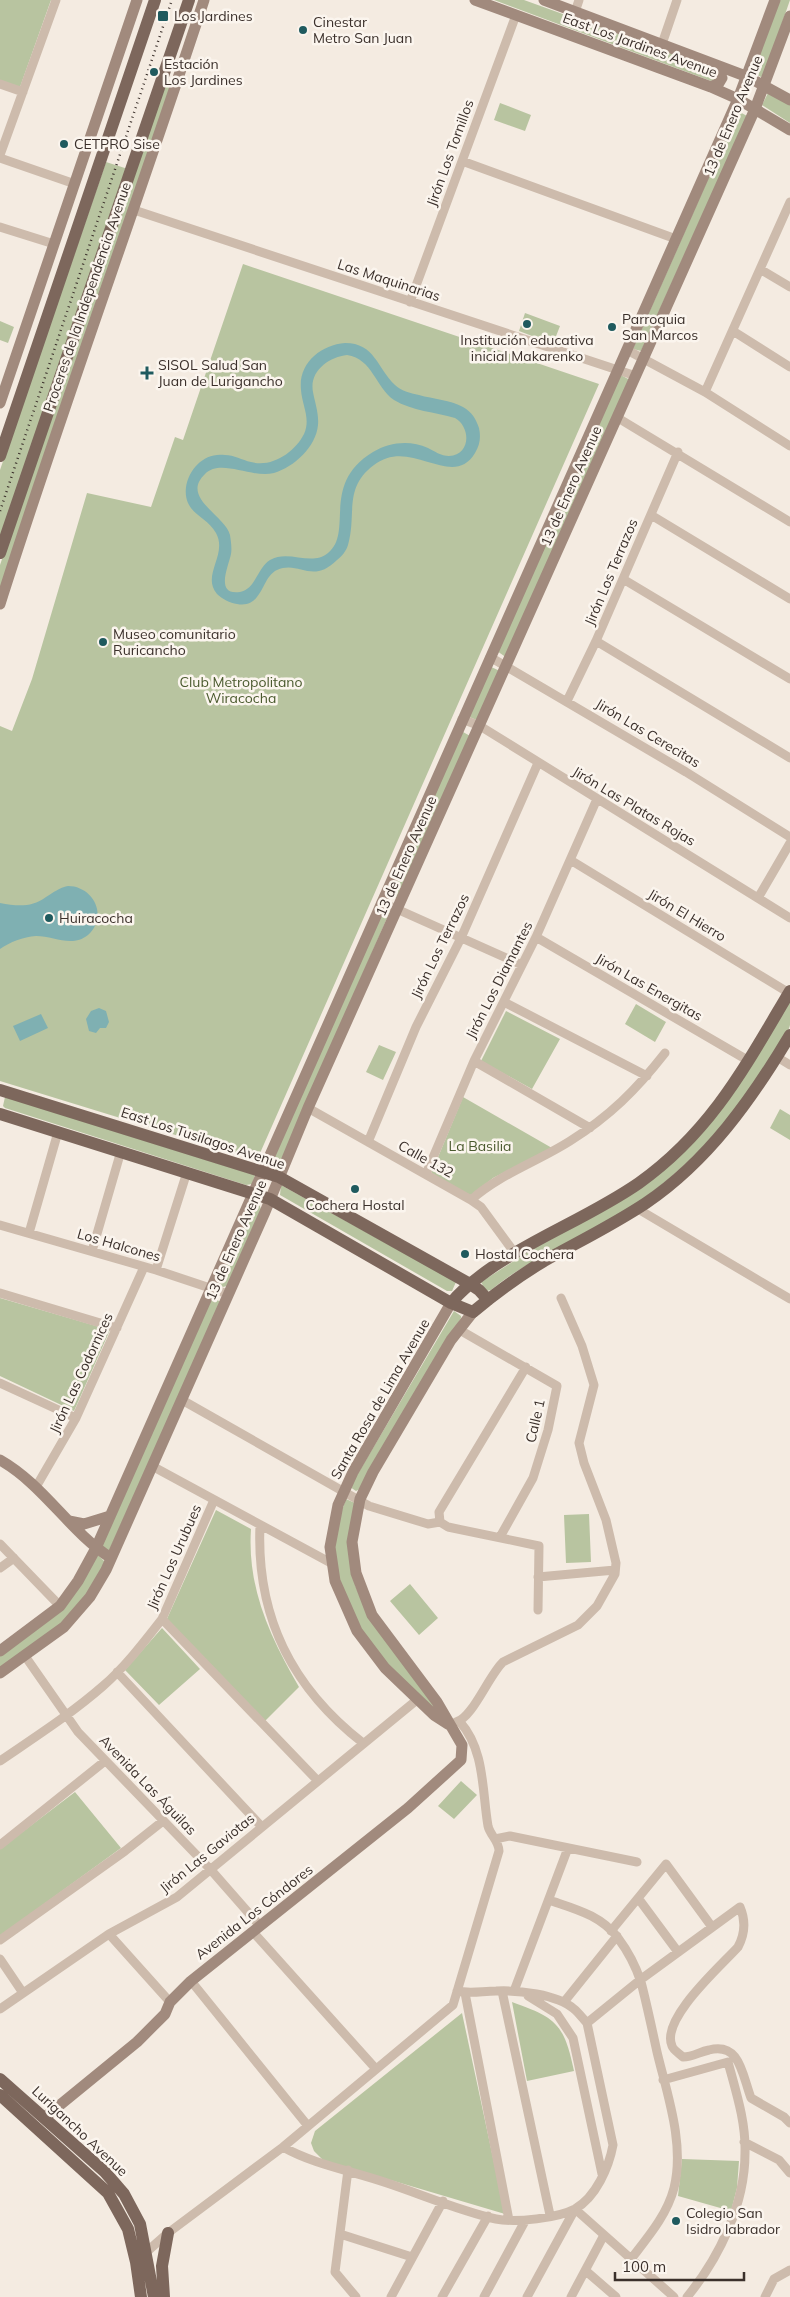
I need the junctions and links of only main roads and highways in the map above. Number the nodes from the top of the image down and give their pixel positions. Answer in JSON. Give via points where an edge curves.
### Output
{"nodes":[{"id":1,"x":137,"y":0,"type":"edge"},
{"id":2,"x":155,"y":0,"type":"edge"},
{"id":3,"x":189,"y":0,"type":"edge"},
{"id":4,"x":204,"y":0,"type":"edge"},
{"id":5,"x":475,"y":0,"type":"edge"},
{"id":6,"x":544,"y":0,"type":"edge"},
{"id":7,"x":775,"y":0,"type":"edge"},
{"id":8,"x":790,"y":18,"type":"edge"},
{"id":9,"x":717,"y":66,"type":"junction"},
{"id":10,"x":748,"y":77,"type":"junction"},
{"id":11,"x":764,"y":84,"type":"junction"},
{"id":12,"x":711,"y":87,"type":"junction"},
{"id":13,"x":738,"y":99,"type":"junction"},
{"id":14,"x":790,"y":100,"type":"edge"},
{"id":15,"x":755,"y":109,"type":"junction"},
{"id":16,"x":790,"y":130,"type":"edge"},
{"id":17,"x":0,"y":403,"type":"edge"},
{"id":18,"x":0,"y":456,"type":"edge"},
{"id":19,"x":0,"y":553,"type":"edge"},
{"id":20,"x":0,"y":604,"type":"edge"},
{"id":21,"x":789,"y":992,"type":"edge"},
{"id":22,"x":790,"y":1035,"type":"edge"},
{"id":23,"x":1,"y":1092,"type":"edge"},
{"id":24,"x":0,"y":1114,"type":"edge"},
{"id":25,"x":262,"y":1170,"type":"junction"},
{"id":26,"x":279,"y":1177,"type":"junction"},
{"id":27,"x":252,"y":1192,"type":"junction"},
{"id":28,"x":270,"y":1198,"type":"junction"},
{"id":29,"x":470,"y":1284,"type":"junction"},
{"id":30,"x":488,"y":1300,"type":"junction"},
{"id":31,"x":451,"y":1303,"type":"junction"},
{"id":32,"x":473,"y":1312,"type":"junction"},
{"id":33,"x":0,"y":1460,"type":"edge"},
{"id":34,"x":110,"y":1516,"type":"junction"},
{"id":35,"x":69,"y":1521,"type":"junction"},
{"id":36,"x":96,"y":1548,"type":"junction"},
{"id":37,"x":111,"y":1558,"type":"junction"},
{"id":38,"x":0,"y":1651,"type":"edge"},
{"id":39,"x":0,"y":1673,"type":"edge"},
{"id":40,"x":455,"y":1723,"type":"junction"},
{"id":41,"x":0,"y":2079,"type":"edge"},
{"id":42,"x":0,"y":2096,"type":"edge"},
{"id":43,"x":44,"y":2118,"type":"junction"},
{"id":44,"x":168,"y":2233,"type":"road end"},
{"id":45,"x":141,"y":2297,"type":"edge"},
{"id":46,"x":154,"y":2297,"type":"edge"},
{"id":47,"x":164,"y":2297,"type":"edge"}],
"edges":[{"from":1,"to":17,"type":"main road"},
{"from":2,"to":18,"type":"main road"},
{"from":3,"to":19,"type":"main road","name":"Proceres de la Independencia Avenue"},
{"from":4,"to":20,"type":"main road","name":"Proceres de la Independencia Avenue"},
{"from":5,"to":12,"type":"main road","name":"East Los Jardines Avenue"},
{"from":6,"to":9,"type":"main road","name":"East Los Jardines Avenue"},
{"from":7,"to":10,"type":"main road","name":"13 de Enero Avenue"},
{"from":8,"to":11,"type":"main road","name":"13 de Enero Avenue"},
{"from":9,"to":10,"type":"main road","name":"East Los Jardines Avenue"},
{"from":9,"to":12,"type":"main road","via":[[722,78]]},
{"from":10,"to":11,"type":"main road","name":"East Los Jardines Avenue"},
{"from":10,"to":13,"type":"main road","name":"13 de Enero Avenue"},
{"from":11,"to":14,"type":"main road","name":"East Los Jardines Avenue"},
{"from":11,"to":15,"type":"main road","name":"13 de Enero Avenue"},
{"from":12,"to":13,"type":"main road","name":"East Los Jardines Avenue"},
{"from":13,"to":15,"type":"main road","name":"East Los Jardines Avenue"},
{"from":13,"to":25,"type":"main road","name":"13 de Enero Avenue"},
{"from":15,"to":16,"type":"main road","name":"East Los Jardines Avenue"},
{"from":15,"to":26,"type":"main road","name":"13 de Enero Avenue"},
{"from":21,"to":29,"type":"main road","name":"Santa Rosa de Lima Avenue","via":[[714,1113],[685,1145],[657,1169],[608,1202],[514,1252]]},
{"from":22,"to":30,"type":"main road","via":[[745,1105],[708,1150],[668,1187],[638,1209],[543,1262]]},
{"from":23,"to":25,"type":"main road","name":"East Los Tusilagos Avenue"},
{"from":24,"to":27,"type":"main road"},
{"from":25,"to":26,"type":"main road","name":"East Los Tusilagos Avenue"},
{"from":25,"to":27,"type":"main road","name":"13 de Enero Avenue"},
{"from":26,"to":28,"type":"main road","name":"13 de Enero Avenue"},
{"from":26,"to":29,"type":"main road","name":"East Los Tusilagos Avenue"},
{"from":27,"to":28,"type":"main road"},
{"from":27,"to":34,"type":"main road","name":"13 de Enero Avenue"},
{"from":28,"to":31,"type":"main road"},
{"from":28,"to":37,"type":"main road","name":"13 de Enero Avenue","via":[[228,1294],[187,1403],[152,1466]]},
{"from":29,"to":30,"type":"main road","name":"East Los Tusilagos Avenue"},
{"from":29,"to":31,"type":"main road","name":"Santa Rosa de Lima Avenue"},
{"from":30,"to":32,"type":"main road"},
{"from":31,"to":32,"type":"main road"},
{"from":31,"to":40,"type":"main road","name":"Santa Rosa de Lima Avenue","via":[[344,1491],[331,1532],[331,1563],[344,1605],[357,1631],[385,1668],[434,1715]]},
{"from":32,"to":40,"type":"main road","via":[[458,1329],[373,1472],[360,1500],[352,1548],[360,1587],[372,1615]]},
{"from":33,"to":35,"type":"main road","via":[[36,1487]]},
{"from":34,"to":35,"type":"main road","via":[[84,1524]]},
{"from":34,"to":36,"type":"main road","name":"13 de Enero Avenue"},
{"from":35,"to":36,"type":"main road"},
{"from":36,"to":37,"type":"main road"},
{"from":36,"to":38,"type":"main road","name":"13 de Enero Avenue","via":[[60,1606]]},
{"from":37,"to":39,"type":"main road","name":"13 de Enero Avenue","via":[[79,1612],[64,1627]]},
{"from":40,"to":43,"type":"main road","name":"Avenida Los Cóndores","via":[[462,1745],[461,1760],[454,1768],[191,1981],[137,2042]]},
{"from":41,"to":43,"type":"main road","name":"Lurigancho Avenue"},
{"from":42,"to":45,"type":"main road","name":"Lurigancho Avenue","via":[[108,2193],[128,2229]]},
{"from":43,"to":46,"type":"main road","name":"Lurigancho Avenue","via":[[117,2184],[136,2214],[147,2251]]},
{"from":44,"to":47,"type":"main road","via":[[162,2266]]}]}
